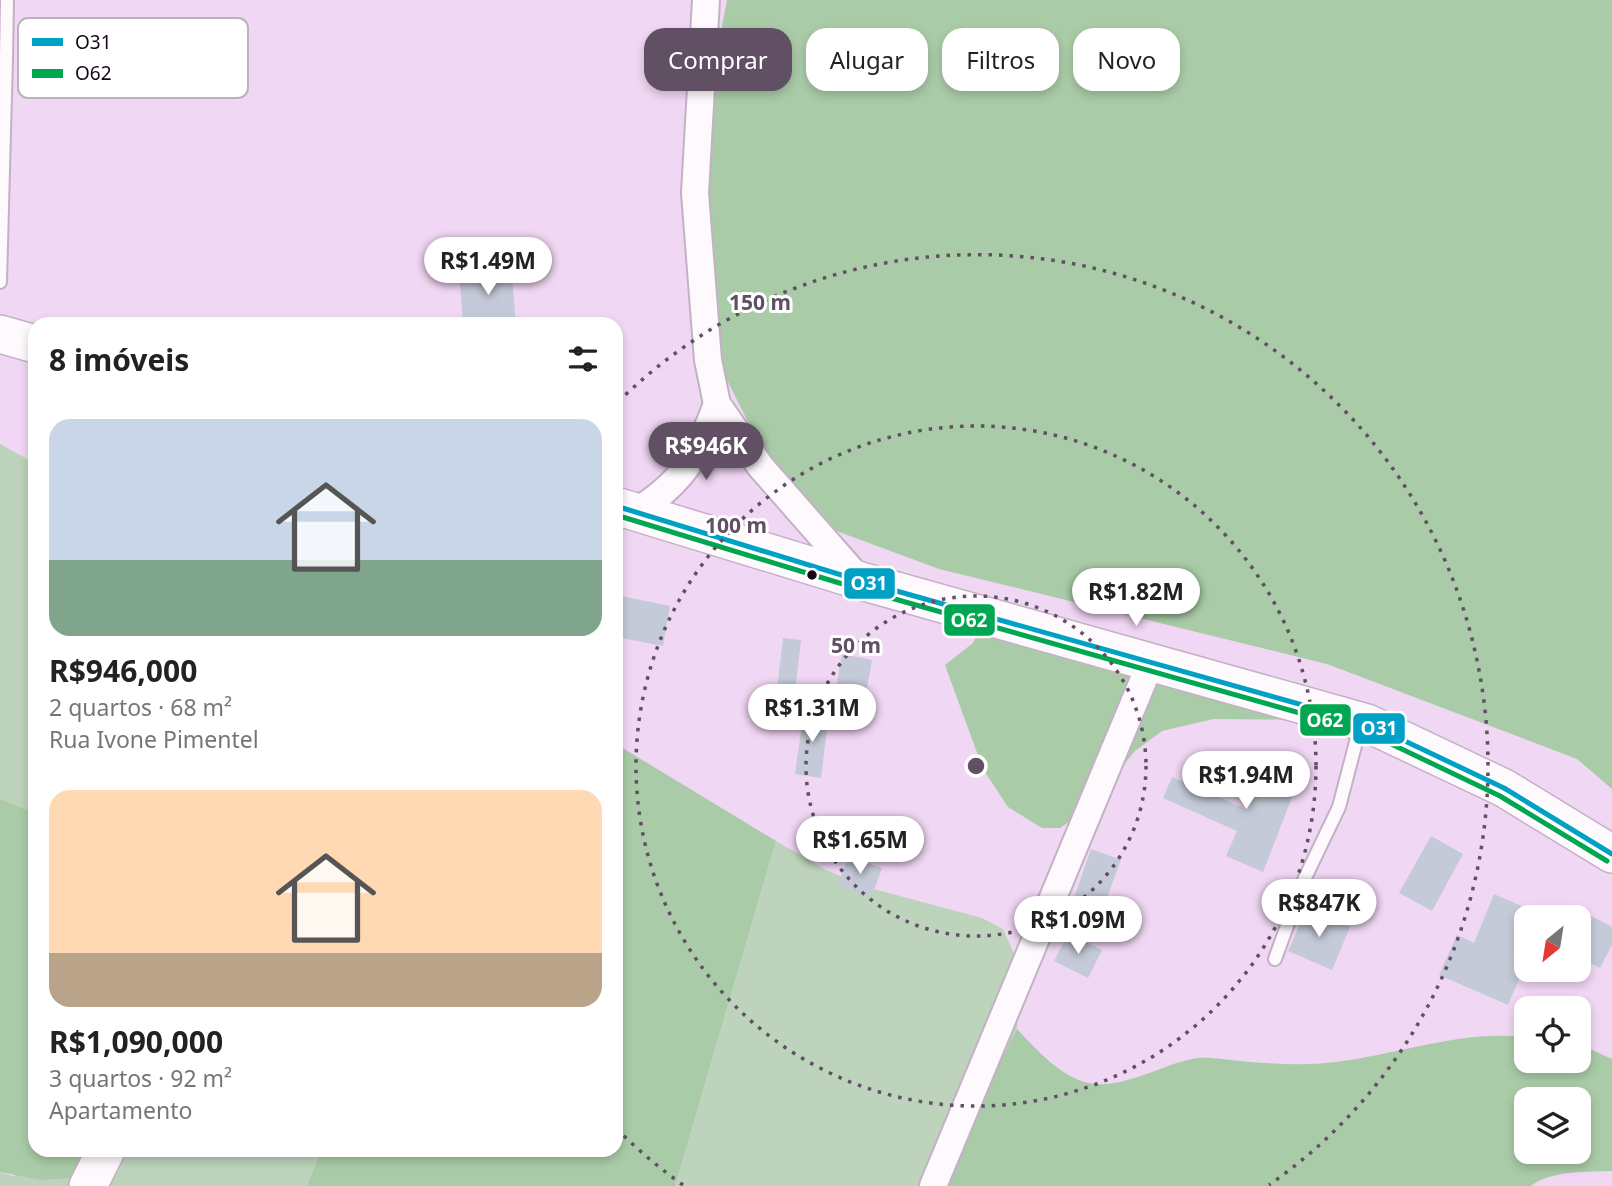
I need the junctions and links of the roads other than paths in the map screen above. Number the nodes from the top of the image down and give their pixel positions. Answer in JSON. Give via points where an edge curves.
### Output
{"nodes":[{"id":1,"x":7,"y":0,"type":"edge"},
{"id":2,"x":706,"y":0,"type":"edge"},
{"id":3,"x":3,"y":57,"type":"edge"},
{"id":4,"x":0,"y":283,"type":"edge"},
{"id":5,"x":0,"y":334,"type":"edge"},
{"id":6,"x":28,"y":342,"type":"edge"},
{"id":7,"x":717,"y":404,"type":"junction"},
{"id":8,"x":626,"y":509,"type":"edge"},
{"id":9,"x":861,"y":581,"type":"junction"},
{"id":10,"x":1151,"y":662,"type":"junction"},
{"id":11,"x":1367,"y":723,"type":"junction"},
{"id":12,"x":1612,"y":854,"type":"edge"},
{"id":13,"x":1275,"y":958,"type":"dead end"},
{"id":14,"x":102,"y":1157,"type":"edge"},
{"id":15,"x":88,"y":1186,"type":"edge"},
{"id":16,"x":933,"y":1186,"type":"edge"}],
"edges":[{"from":1,"to":3,"type":"lane"},
{"from":2,"to":7,"type":"street","via":[[695,193],[708,360]]},
{"from":3,"to":4,"type":"lane"},
{"from":5,"to":6,"type":"main road"},
{"from":7,"to":8,"type":"street","via":[[686,470],[674,485]]},
{"from":7,"to":9,"type":"street","via":[[760,466]]},
{"from":8,"to":9,"type":"main road"},
{"from":9,"to":10,"type":"main road"},
{"from":10,"to":11,"type":"main road"},
{"from":10,"to":16,"type":"street"},
{"from":11,"to":12,"type":"main road","via":[[1504,788]]},
{"from":11,"to":13,"type":"lane","via":[[1357,738],[1339,807],[1303,882]]},
{"from":14,"to":15,"type":"main road"}]}
